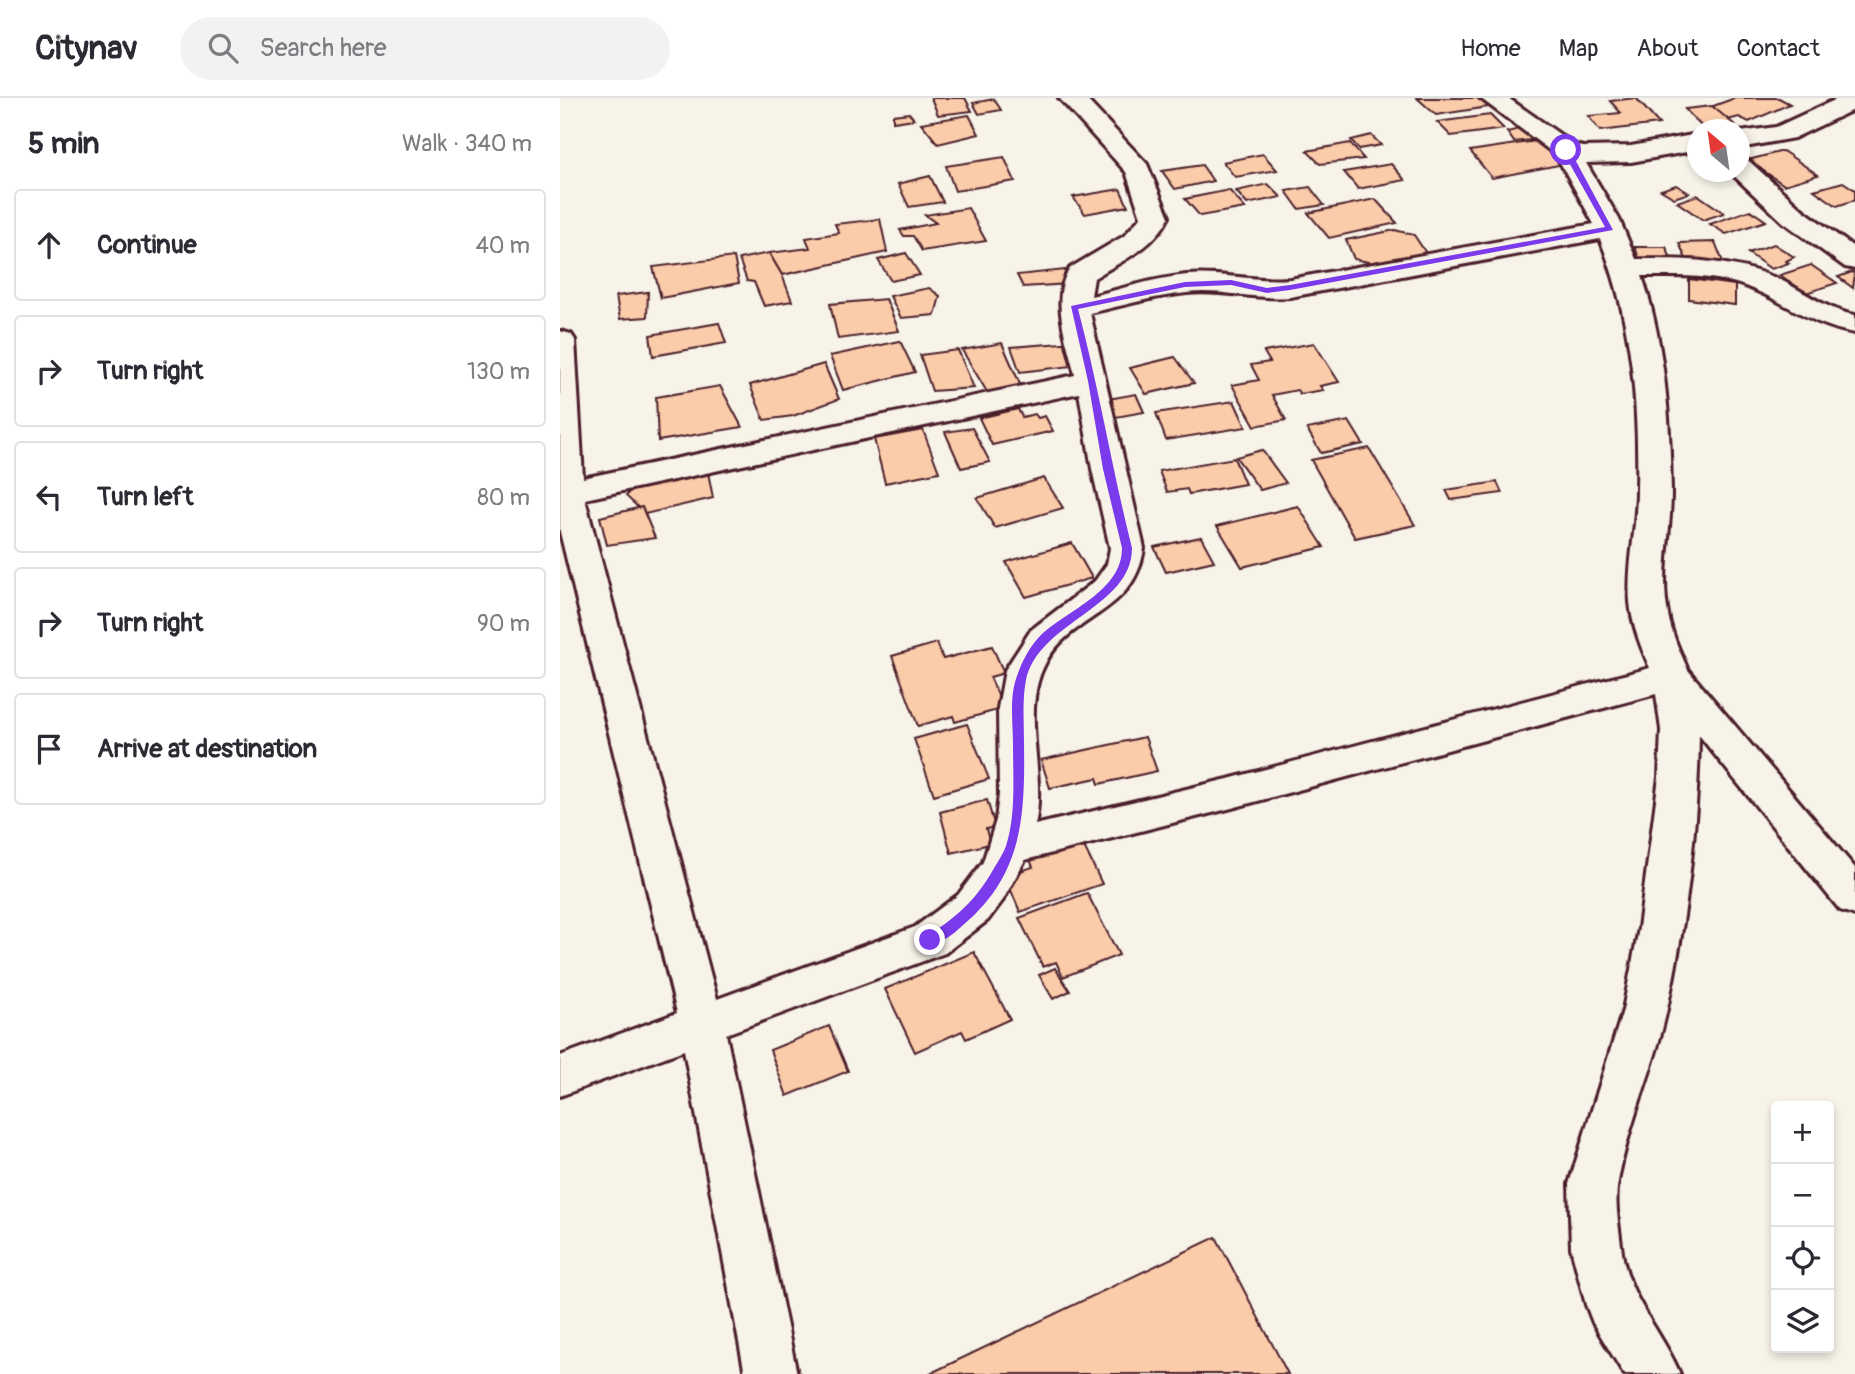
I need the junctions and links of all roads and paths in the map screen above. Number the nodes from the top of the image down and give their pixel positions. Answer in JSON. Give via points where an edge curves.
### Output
{"nodes":[{"id":1,"x":1071,"y":98,"type":"edge"},
{"id":2,"x":1492,"y":98,"type":"edge"},
{"id":3,"x":1852,"y":103,"type":"edge"},
{"id":4,"x":1750,"y":140,"type":"edge"},
{"id":5,"x":1687,"y":144,"type":"edge"},
{"id":6,"x":1566,"y":150,"type":"junction"},
{"id":7,"x":1750,"y":177,"type":"edge"},
{"id":8,"x":1610,"y":229,"type":"junction"},
{"id":9,"x":1855,"y":261,"type":"edge"},
{"id":10,"x":1624,"y":267,"type":"junction"},
{"id":11,"x":1074,"y":308,"type":"junction"},
{"id":12,"x":1855,"y":324,"type":"edge"},
{"id":13,"x":560,"y":340,"type":"edge"},
{"id":14,"x":1092,"y":381,"type":"junction"},
{"id":15,"x":567,"y":492,"type":"junction"},
{"id":16,"x":1672,"y":676,"type":"junction"},
{"id":17,"x":1012,"y":847,"type":"junction"},
{"id":18,"x":1855,"y":898,"type":"edge"},
{"id":19,"x":702,"y":1025,"type":"junction"},
{"id":20,"x":560,"y":1076,"type":"edge"},
{"id":21,"x":771,"y":1374,"type":"edge"},
{"id":22,"x":1654,"y":1374,"type":"edge"}],
"edges":[{"from":1,"to":11,"type":"street","via":[[1138,170],[1154,217],[1143,235],[1080,274]]},
{"from":2,"to":6,"type":"street"},
{"from":3,"to":4,"type":"street","via":[[1795,130]]},
{"from":5,"to":6,"type":"street","via":[[1597,157]]},
{"from":6,"to":8,"type":"street"},
{"from":7,"to":9,"type":"street","via":[[1780,206]]},
{"from":8,"to":10,"type":"street"},
{"from":8,"to":11,"type":"street","via":[[1290,288],[1185,284]]},
{"from":10,"to":12,"type":"street","via":[[1750,278],[1821,316]]},
{"from":10,"to":16,"type":"street","via":[[1648,357],[1654,496],[1647,586],[1650,614]]},
{"from":11,"to":14,"type":"street"},
{"from":13,"to":15,"type":"street"},
{"from":14,"to":15,"type":"street"},
{"from":14,"to":17,"type":"street","via":[[1127,561],[1111,588],[1044,638],[1021,678],[1019,796]]},
{"from":15,"to":19,"type":"street"},
{"from":16,"to":17,"type":"street"},
{"from":16,"to":18,"type":"street"},
{"from":16,"to":22,"type":"street","via":[[1680,730],[1679,777],[1660,928],[1645,1010],[1593,1184],[1597,1248],[1611,1305]]},
{"from":17,"to":19,"type":"street","via":[[971,912],[941,934]]},
{"from":19,"to":20,"type":"street"},
{"from":19,"to":21,"type":"street"}]}
